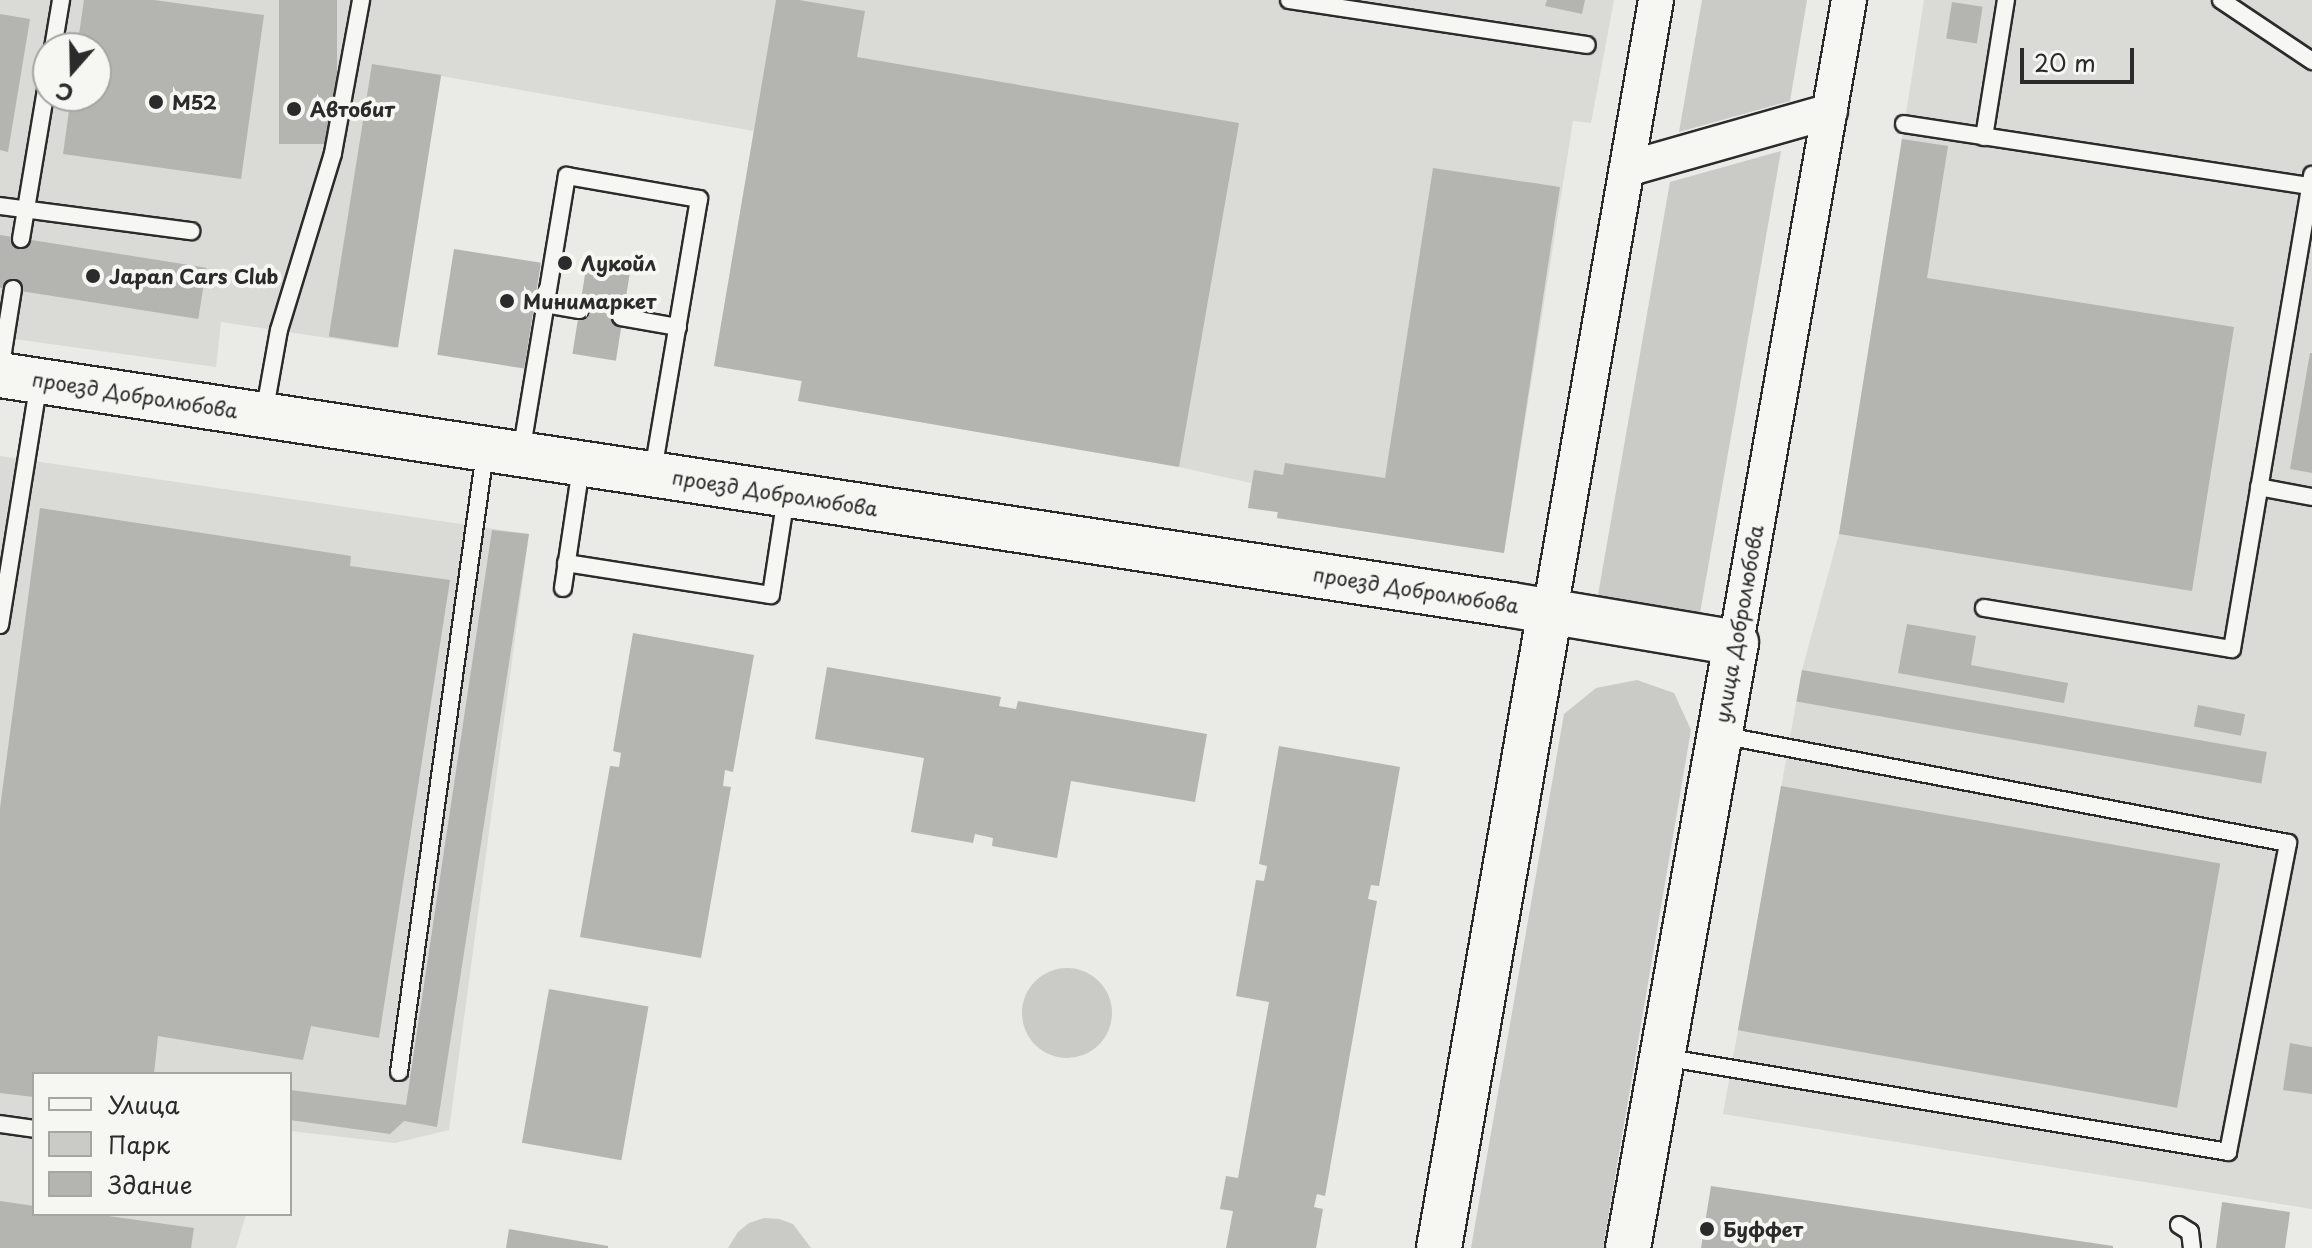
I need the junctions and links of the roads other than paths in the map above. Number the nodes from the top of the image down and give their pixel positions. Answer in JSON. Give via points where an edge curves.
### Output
{"nodes":[{"id":1,"x":61,"y":0,"type":"edge"},
{"id":2,"x":361,"y":0,"type":"edge"},
{"id":3,"x":1289,"y":0,"type":"edge"},
{"id":4,"x":1656,"y":0,"type":"edge"},
{"id":5,"x":1849,"y":0,"type":"edge"},
{"id":6,"x":2006,"y":0,"type":"edge"},
{"id":7,"x":2221,"y":0,"type":"edge"},
{"id":8,"x":56,"y":32,"type":"edge"},
{"id":9,"x":1587,"y":45,"type":"dead end"},
{"id":10,"x":2312,"y":61,"type":"edge"},
{"id":11,"x":1830,"y":111,"type":"junction"},
{"id":12,"x":42,"y":112,"type":"edge"},
{"id":13,"x":1904,"y":124,"type":"dead end"},
{"id":14,"x":1984,"y":137,"type":"junction"},
{"id":15,"x":1627,"y":169,"type":"junction"},
{"id":16,"x":2311,"y":180,"type":"edge"},
{"id":17,"x":0,"y":206,"type":"edge"},
{"id":18,"x":26,"y":210,"type":"junction"},
{"id":19,"x":191,"y":231,"type":"dead end"},
{"id":20,"x":21,"y":239,"type":"dead end"},
{"id":21,"x":13,"y":289,"type":"dead end"},
{"id":22,"x":545,"y":304,"type":"junction"},
{"id":23,"x":579,"y":310,"type":"dead end"},
{"id":24,"x":621,"y":317,"type":"dead end"},
{"id":25,"x":678,"y":327,"type":"junction"},
{"id":26,"x":13,"y":375,"type":"edge"},
{"id":27,"x":264,"y":414,"type":"junction"},
{"id":28,"x":503,"y":451,"type":"junction"},
{"id":29,"x":582,"y":462,"type":"junction"},
{"id":30,"x":653,"y":474,"type":"junction"},
{"id":31,"x":2259,"y":487,"type":"junction"},
{"id":32,"x":786,"y":494,"type":"junction"},
{"id":33,"x":2312,"y":497,"type":"edge"},
{"id":34,"x":566,"y":563,"type":"junction"},
{"id":35,"x":563,"y":588,"type":"dead end"},
{"id":36,"x":1984,"y":608,"type":"dead end"},
{"id":37,"x":1550,"y":611,"type":"junction"},
{"id":38,"x":0,"y":625,"type":"edge"},
{"id":39,"x":1736,"y":643,"type":"junction"},
{"id":40,"x":1719,"y":735,"type":"junction"},
{"id":41,"x":1662,"y":1057,"type":"junction"},
{"id":42,"x":399,"y":1072,"type":"dead end"},
{"id":43,"x":0,"y":1124,"type":"edge"},
{"id":44,"x":32,"y":1129,"type":"edge"},
{"id":45,"x":2179,"y":1225,"type":"dead end"},
{"id":46,"x":1439,"y":1248,"type":"edge"},
{"id":47,"x":1628,"y":1248,"type":"edge"},
{"id":48,"x":2192,"y":1248,"type":"edge"}],
"edges":[{"from":1,"to":8,"type":"lane"},
{"from":2,"to":27,"type":"lane","via":[[333,153],[279,330]]},
{"from":3,"to":9,"type":"lane"},
{"from":4,"to":15,"type":"street"},
{"from":5,"to":11,"type":"street","name":"улица Добролюбова"},
{"from":6,"to":14,"type":"lane"},
{"from":7,"to":10,"type":"lane"},
{"from":11,"to":15,"type":"street"},
{"from":11,"to":39,"type":"street","name":"улица Добролюбова"},
{"from":12,"to":18,"type":"lane"},
{"from":13,"to":14,"type":"lane"},
{"from":14,"to":16,"type":"lane"},
{"from":15,"to":37,"type":"street"},
{"from":16,"to":31,"type":"lane"},
{"from":17,"to":18,"type":"lane"},
{"from":18,"to":19,"type":"lane"},
{"from":18,"to":20,"type":"lane"},
{"from":21,"to":26,"type":"lane"},
{"from":22,"to":23,"type":"lane"},
{"from":22,"to":25,"type":"lane","via":[[567,176],[670,193],[699,199]]},
{"from":22,"to":28,"type":"lane"},
{"from":24,"to":25,"type":"lane"},
{"from":25,"to":30,"type":"lane"},
{"from":26,"to":27,"type":"street","name":"проезд Добролюбова"},
{"from":26,"to":38,"type":"lane"},
{"from":27,"to":28,"type":"street","name":"проезд Добролюбова"},
{"from":28,"to":29,"type":"street","name":"проезд Добролюбова"},
{"from":28,"to":42,"type":"lane"},
{"from":29,"to":30,"type":"street","name":"проезд Добролюбова"},
{"from":29,"to":34,"type":"lane"},
{"from":30,"to":32,"type":"street","name":"проезд Добролюбова"},
{"from":31,"to":33,"type":"lane"},
{"from":31,"to":36,"type":"lane","via":[[2232,649]]},
{"from":32,"to":34,"type":"lane","via":[[771,595]]},
{"from":32,"to":37,"type":"street","name":"проезд Добролюбова"},
{"from":34,"to":35,"type":"lane"},
{"from":37,"to":39,"type":"street","name":"проезд Добролюбова"},
{"from":37,"to":46,"type":"street"},
{"from":39,"to":40,"type":"street","name":"улица Добролюбова"},
{"from":40,"to":41,"type":"street","name":"улица Добролюбова"},
{"from":40,"to":41,"type":"lane","via":[[2288,843],[2228,1152]]},
{"from":41,"to":47,"type":"street","name":"улица Добролюбова"},
{"from":43,"to":44,"type":"lane"},
{"from":45,"to":48,"type":"lane","via":[[2190,1232]]}]}
